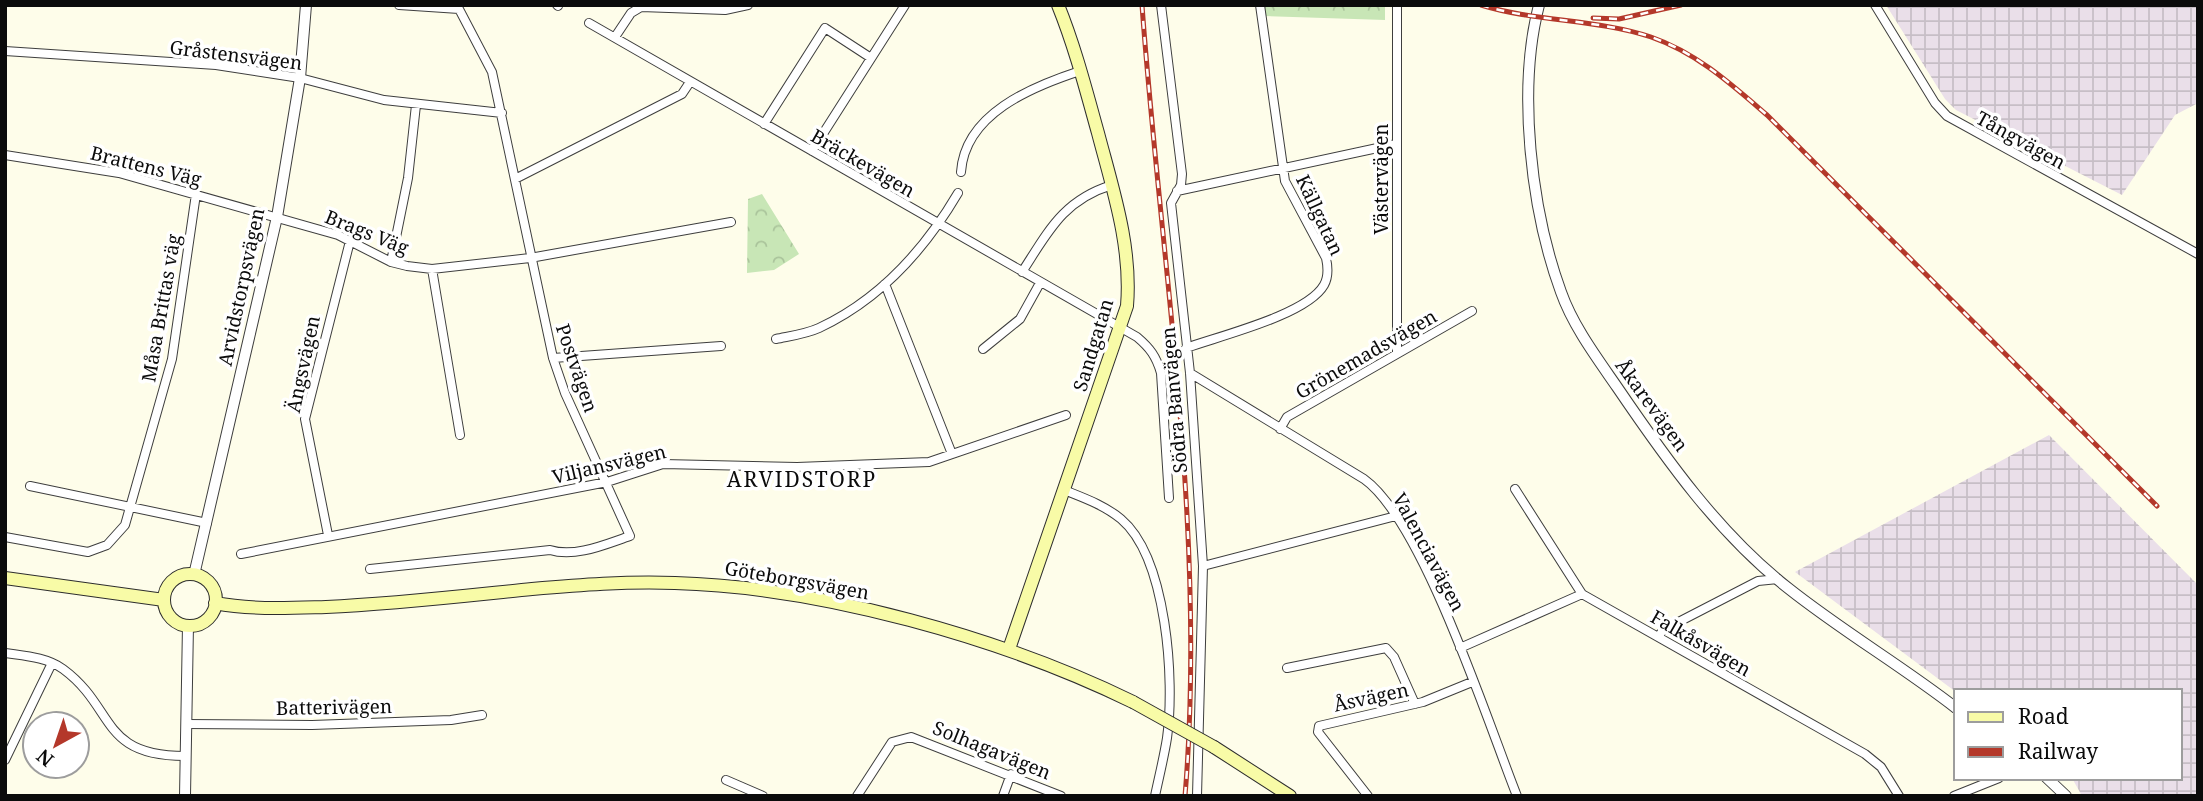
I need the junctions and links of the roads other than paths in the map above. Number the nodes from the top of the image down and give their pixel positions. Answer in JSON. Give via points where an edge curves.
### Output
{"nodes":[{"id":1,"x":306,"y":5,"type":"edge"},
{"id":2,"x":399,"y":5,"type":"edge"},
{"id":3,"x":748,"y":5,"type":"edge"},
{"id":4,"x":905,"y":5,"type":"edge"},
{"id":5,"x":1058,"y":5,"type":"edge"},
{"id":6,"x":1161,"y":5,"type":"edge"},
{"id":7,"x":1260,"y":5,"type":"edge"},
{"id":8,"x":1397,"y":5,"type":"edge"},
{"id":9,"x":1539,"y":5,"type":"edge"},
{"id":10,"x":1875,"y":5,"type":"edge"},
{"id":11,"x":589,"y":23,"type":"dead end"},
{"id":12,"x":615,"y":37,"type":"junction"},
{"id":13,"x":5,"y":51,"type":"edge"},
{"id":14,"x":871,"y":58,"type":"junction"},
{"id":15,"x":1080,"y":71,"type":"junction"},
{"id":16,"x":300,"y":78,"type":"junction"},
{"id":17,"x":690,"y":82,"type":"junction"},
{"id":18,"x":416,"y":105,"type":"junction"},
{"id":19,"x":502,"y":113,"type":"junction"},
{"id":20,"x":764,"y":124,"type":"junction"},
{"id":21,"x":1396,"y":144,"type":"junction"},
{"id":22,"x":812,"y":151,"type":"junction"},
{"id":23,"x":5,"y":155,"type":"edge"},
{"id":24,"x":1283,"y":170,"type":"junction"},
{"id":25,"x":961,"y":172,"type":"dead end"},
{"id":26,"x":515,"y":179,"type":"junction"},
{"id":27,"x":1112,"y":185,"type":"junction"},
{"id":28,"x":1177,"y":191,"type":"junction"},
{"id":29,"x":958,"y":193,"type":"dead end"},
{"id":30,"x":197,"y":194,"type":"junction"},
{"id":31,"x":277,"y":217,"type":"junction"},
{"id":32,"x":731,"y":222,"type":"dead end"},
{"id":33,"x":939,"y":225,"type":"junction"},
{"id":34,"x":350,"y":241,"type":"junction"},
{"id":35,"x":2198,"y":254,"type":"edge"},
{"id":36,"x":530,"y":258,"type":"junction"},
{"id":37,"x":391,"y":262,"type":"junction"},
{"id":38,"x":432,"y":268,"type":"junction"},
{"id":39,"x":1022,"y":272,"type":"junction"},
{"id":40,"x":1040,"y":283,"type":"junction"},
{"id":41,"x":885,"y":284,"type":"junction"},
{"id":42,"x":1472,"y":311,"type":"dead end"},
{"id":43,"x":1120,"y":330,"type":"junction"},
{"id":44,"x":776,"y":339,"type":"dead end"},
{"id":45,"x":721,"y":346,"type":"dead end"},
{"id":46,"x":1186,"y":348,"type":"junction"},
{"id":47,"x":984,"y":349,"type":"dead end"},
{"id":48,"x":1397,"y":352,"type":"junction"},
{"id":49,"x":553,"y":358,"type":"junction"},
{"id":50,"x":1190,"y":373,"type":"junction"},
{"id":51,"x":1066,"y":415,"type":"dead end"},
{"id":52,"x":1280,"y":429,"type":"junction"},
{"id":53,"x":460,"y":435,"type":"dead end"},
{"id":54,"x":952,"y":454,"type":"junction"},
{"id":55,"x":607,"y":482,"type":"junction"},
{"id":56,"x":30,"y":486,"type":"dead end"},
{"id":57,"x":1515,"y":489,"type":"dead end"},
{"id":58,"x":1064,"y":490,"type":"junction"},
{"id":59,"x":1169,"y":498,"type":"dead end"},
{"id":60,"x":131,"y":508,"type":"junction"},
{"id":61,"x":1396,"y":516,"type":"junction"},
{"id":62,"x":207,"y":523,"type":"junction"},
{"id":63,"x":328,"y":535,"type":"junction"},
{"id":64,"x":5,"y":537,"type":"edge"},
{"id":65,"x":241,"y":554,"type":"dead end"},
{"id":66,"x":1203,"y":566,"type":"junction"},
{"id":67,"x":370,"y":569,"type":"dead end"},
{"id":68,"x":194,"y":575,"type":"junction"},
{"id":69,"x":5,"y":579,"type":"edge"},
{"id":70,"x":1778,"y":579,"type":"junction"},
{"id":71,"x":1582,"y":594,"type":"junction"},
{"id":72,"x":164,"y":600,"type":"junction"},
{"id":73,"x":215,"y":603,"type":"junction"},
{"id":74,"x":188,"y":625,"type":"junction"},
{"id":75,"x":1659,"y":636,"type":"junction"},
{"id":76,"x":1460,"y":648,"type":"junction"},
{"id":77,"x":1009,"y":649,"type":"junction"},
{"id":78,"x":5,"y":653,"type":"edge"},
{"id":79,"x":52,"y":663,"type":"junction"},
{"id":80,"x":1287,"y":668,"type":"dead end"},
{"id":81,"x":1472,"y":682,"type":"junction"},
{"id":82,"x":1415,"y":704,"type":"junction"},
{"id":83,"x":1954,"y":707,"type":"edge"},
{"id":84,"x":482,"y":715,"type":"dead end"},
{"id":85,"x":186,"y":724,"type":"junction"},
{"id":86,"x":185,"y":755,"type":"junction"},
{"id":87,"x":5,"y":760,"type":"edge"},
{"id":88,"x":1011,"y":774,"type":"junction"},
{"id":89,"x":726,"y":780,"type":"dead end"},
{"id":90,"x":1994,"y":780,"type":"edge"},
{"id":91,"x":2049,"y":780,"type":"edge"},
{"id":92,"x":185,"y":796,"type":"edge"},
{"id":93,"x":763,"y":796,"type":"edge"},
{"id":94,"x":856,"y":796,"type":"edge"},
{"id":95,"x":1003,"y":796,"type":"edge"},
{"id":96,"x":1062,"y":796,"type":"edge"},
{"id":97,"x":1155,"y":796,"type":"edge"},
{"id":98,"x":1197,"y":796,"type":"edge"},
{"id":99,"x":1290,"y":796,"type":"edge"},
{"id":100,"x":1368,"y":796,"type":"edge"},
{"id":101,"x":1517,"y":796,"type":"edge"},
{"id":102,"x":1899,"y":796,"type":"edge"},
{"id":103,"x":1954,"y":796,"type":"edge"},
{"id":104,"x":2067,"y":796,"type":"edge"}],
"edges":[{"from":1,"to":16,"type":"street","name":"Arvidstorpsvägen"},
{"from":2,"to":19,"type":"street","name":"Postvägen","via":[[459,9],[492,72]]},
{"from":3,"to":12,"type":"street","via":[[725,10],[641,6]]},
{"from":4,"to":14,"type":"street"},
{"from":5,"to":15,"type":"main road","name":"Sandgatan"},
{"from":6,"to":28,"type":"street","name":"Södra Banvägen","via":[[1182,174]]},
{"from":7,"to":24,"type":"street","name":"Källgatan"},
{"from":8,"to":21,"type":"street","name":"Västervägen"},
{"from":9,"to":70,"type":"street","name":"Åkarevägen","via":[[1531,36],[1528,86],[1534,188],[1561,294],[1591,349],[1686,482],[1740,545]]},
{"from":10,"to":35,"type":"street","name":"Tångvägen","via":[[1947,116]]},
{"from":11,"to":12,"type":"street","name":"Bräckevägen"},
{"from":12,"to":17,"type":"street","name":"Bräckevägen"},
{"from":13,"to":16,"type":"street","name":"Gråstensvägen","via":[[216,65]]},
{"from":14,"to":20,"type":"street","via":[[825,28]]},
{"from":14,"to":22,"type":"street"},
{"from":15,"to":25,"type":"street","via":[[1043,83],[1003,106],[971,138],[962,153]]},
{"from":15,"to":27,"type":"main road","name":"Sandgatan"},
{"from":16,"to":18,"type":"street","name":"Gråstensvägen"},
{"from":16,"to":31,"type":"street","name":"Arvidstorpsvägen"},
{"from":17,"to":20,"type":"street","name":"Bräckevägen"},
{"from":17,"to":26,"type":"street","via":[[682,93]]},
{"from":18,"to":19,"type":"street","name":"Gråstensvägen"},
{"from":18,"to":37,"type":"street","via":[[406,191]]},
{"from":19,"to":26,"type":"street","name":"Postvägen"},
{"from":20,"to":22,"type":"street","name":"Bräckevägen"},
{"from":21,"to":24,"type":"street"},
{"from":21,"to":48,"type":"street","name":"Västervägen"},
{"from":22,"to":33,"type":"street","name":"Bräckevägen"},
{"from":23,"to":30,"type":"street","name":"Brattens Väg","via":[[100,169]]},
{"from":24,"to":28,"type":"street"},
{"from":24,"to":46,"type":"street","name":"Källgatan","via":[[1326,258],[1325,285],[1295,309]]},
{"from":26,"to":36,"type":"street","name":"Postvägen"},
{"from":27,"to":39,"type":"street","via":[[1072,203]]},
{"from":27,"to":43,"type":"main road","name":"Sandgatan","via":[[1129,278]]},
{"from":28,"to":46,"type":"street","name":"Södra Banvägen","via":[[1171,203]]},
{"from":29,"to":33,"type":"street"},
{"from":30,"to":31,"type":"street","name":"Brattens Väg"},
{"from":30,"to":60,"type":"street","name":"Måsa Brittas väg","via":[[172,359]]},
{"from":31,"to":34,"type":"street","name":"Brags Väg"},
{"from":31,"to":62,"type":"street","name":"Arvidstorpsvägen"},
{"from":32,"to":36,"type":"street"},
{"from":33,"to":39,"type":"street","name":"Bräckevägen"},
{"from":33,"to":41,"type":"street"},
{"from":34,"to":37,"type":"street","name":"Brags Väg"},
{"from":34,"to":63,"type":"street","name":"Ängsvägen","via":[[305,419]]},
{"from":36,"to":38,"type":"street","name":"Brags Väg"},
{"from":36,"to":49,"type":"street","name":"Postvägen"},
{"from":37,"to":38,"type":"street","name":"Brags Väg"},
{"from":38,"to":53,"type":"street"},
{"from":39,"to":40,"type":"street","name":"Bräckevägen"},
{"from":40,"to":43,"type":"street","name":"Bräckevägen"},
{"from":40,"to":47,"type":"street","via":[[1020,319]]},
{"from":41,"to":44,"type":"street","via":[[819,328]]},
{"from":41,"to":54,"type":"street"},
{"from":42,"to":48,"type":"street","name":"Grönemadsvägen"},
{"from":43,"to":58,"type":"main road","name":"Sandgatan"},
{"from":43,"to":59,"type":"street","name":"Bräckevägen","via":[[1137,337],[1157,358]]},
{"from":45,"to":49,"type":"street"},
{"from":46,"to":50,"type":"street","name":"Södra Banvägen"},
{"from":48,"to":52,"type":"street","name":"Grönemadsvägen","via":[[1287,418]]},
{"from":49,"to":55,"type":"street","name":"Postvägen"},
{"from":50,"to":52,"type":"street","name":"Valenciavägen"},
{"from":50,"to":66,"type":"street","name":"Södra Banvägen"},
{"from":51,"to":54,"type":"street","name":"Viljansvägen"},
{"from":52,"to":61,"type":"street","name":"Valenciavägen","via":[[1375,487]]},
{"from":54,"to":55,"type":"street","name":"Viljansvägen","via":[[929,462],[894,465],[663,464]]},
{"from":55,"to":63,"type":"street","name":"Viljansvägen"},
{"from":55,"to":67,"type":"street","name":"Postvägen","via":[[630,536],[562,554],[551,550]]},
{"from":56,"to":60,"type":"street"},
{"from":57,"to":71,"type":"street","name":"Falkåsvägen"},
{"from":58,"to":77,"type":"main road","name":"Sandgatan"},
{"from":58,"to":97,"type":"street","via":[[1096,502],[1122,520],[1149,557],[1165,633],[1169,699]]},
{"from":60,"to":62,"type":"street"},
{"from":60,"to":64,"type":"street","name":"Måsa Brittas väg","via":[[116,537],[99,550]]},
{"from":61,"to":66,"type":"street"},
{"from":61,"to":76,"type":"street","name":"Valenciavägen"},
{"from":62,"to":68,"type":"street","name":"Arvidstorpsvägen"},
{"from":63,"to":65,"type":"street","name":"Viljansvägen"},
{"from":66,"to":98,"type":"street","name":"Södra Banvägen"},
{"from":68,"to":72,"type":"main road","via":[[172,581]]},
{"from":68,"to":73,"type":"main road","via":[[209,583]]},
{"from":69,"to":72,"type":"main road"},
{"from":70,"to":75,"type":"street","via":[[1758,581]]},
{"from":70,"to":83,"type":"street","name":"Åkarevägen"},
{"from":71,"to":75,"type":"street","name":"Falkåsvägen"},
{"from":71,"to":76,"type":"street"},
{"from":72,"to":74,"type":"main road","via":[[171,617]]},
{"from":73,"to":74,"type":"main road","via":[[206,620]]},
{"from":73,"to":77,"type":"main road","name":"Göteborgsvägen","via":[[268,608],[409,604],[533,589],[674,583],[777,593],[884,615]]},
{"from":74,"to":85,"type":"street"},
{"from":75,"to":102,"type":"street","name":"Falkåsvägen","via":[[1865,754],[1881,767]]},
{"from":76,"to":81,"type":"street","name":"Valenciavägen"},
{"from":77,"to":99,"type":"main road","name":"Göteborgsvägen","bridge":true,"via":[[1133,702]]},
{"from":78,"to":79,"type":"street"},
{"from":79,"to":86,"type":"street","via":[[72,677],[133,747],[147,753]]},
{"from":79,"to":87,"type":"street"},
{"from":80,"to":82,"type":"street","via":[[1386,648]]},
{"from":81,"to":82,"type":"street","name":"Åsvägen"},
{"from":81,"to":101,"type":"street","name":"Valenciavägen"},
{"from":82,"to":100,"type":"street","name":"Åsvägen","via":[[1319,726],[1318,732]]},
{"from":84,"to":85,"type":"street","name":"Batterivägen","via":[[326,724]]},
{"from":85,"to":86,"type":"street"},
{"from":86,"to":92,"type":"street"},
{"from":88,"to":94,"type":"street","name":"Solhagavägen","via":[[921,738],[902,737],[892,742]]},
{"from":88,"to":95,"type":"street"},
{"from":88,"to":96,"type":"street","name":"Solhagavägen"},
{"from":89,"to":93,"type":"street"},
{"from":90,"to":103,"type":"street"},
{"from":91,"to":104,"type":"street"}]}
